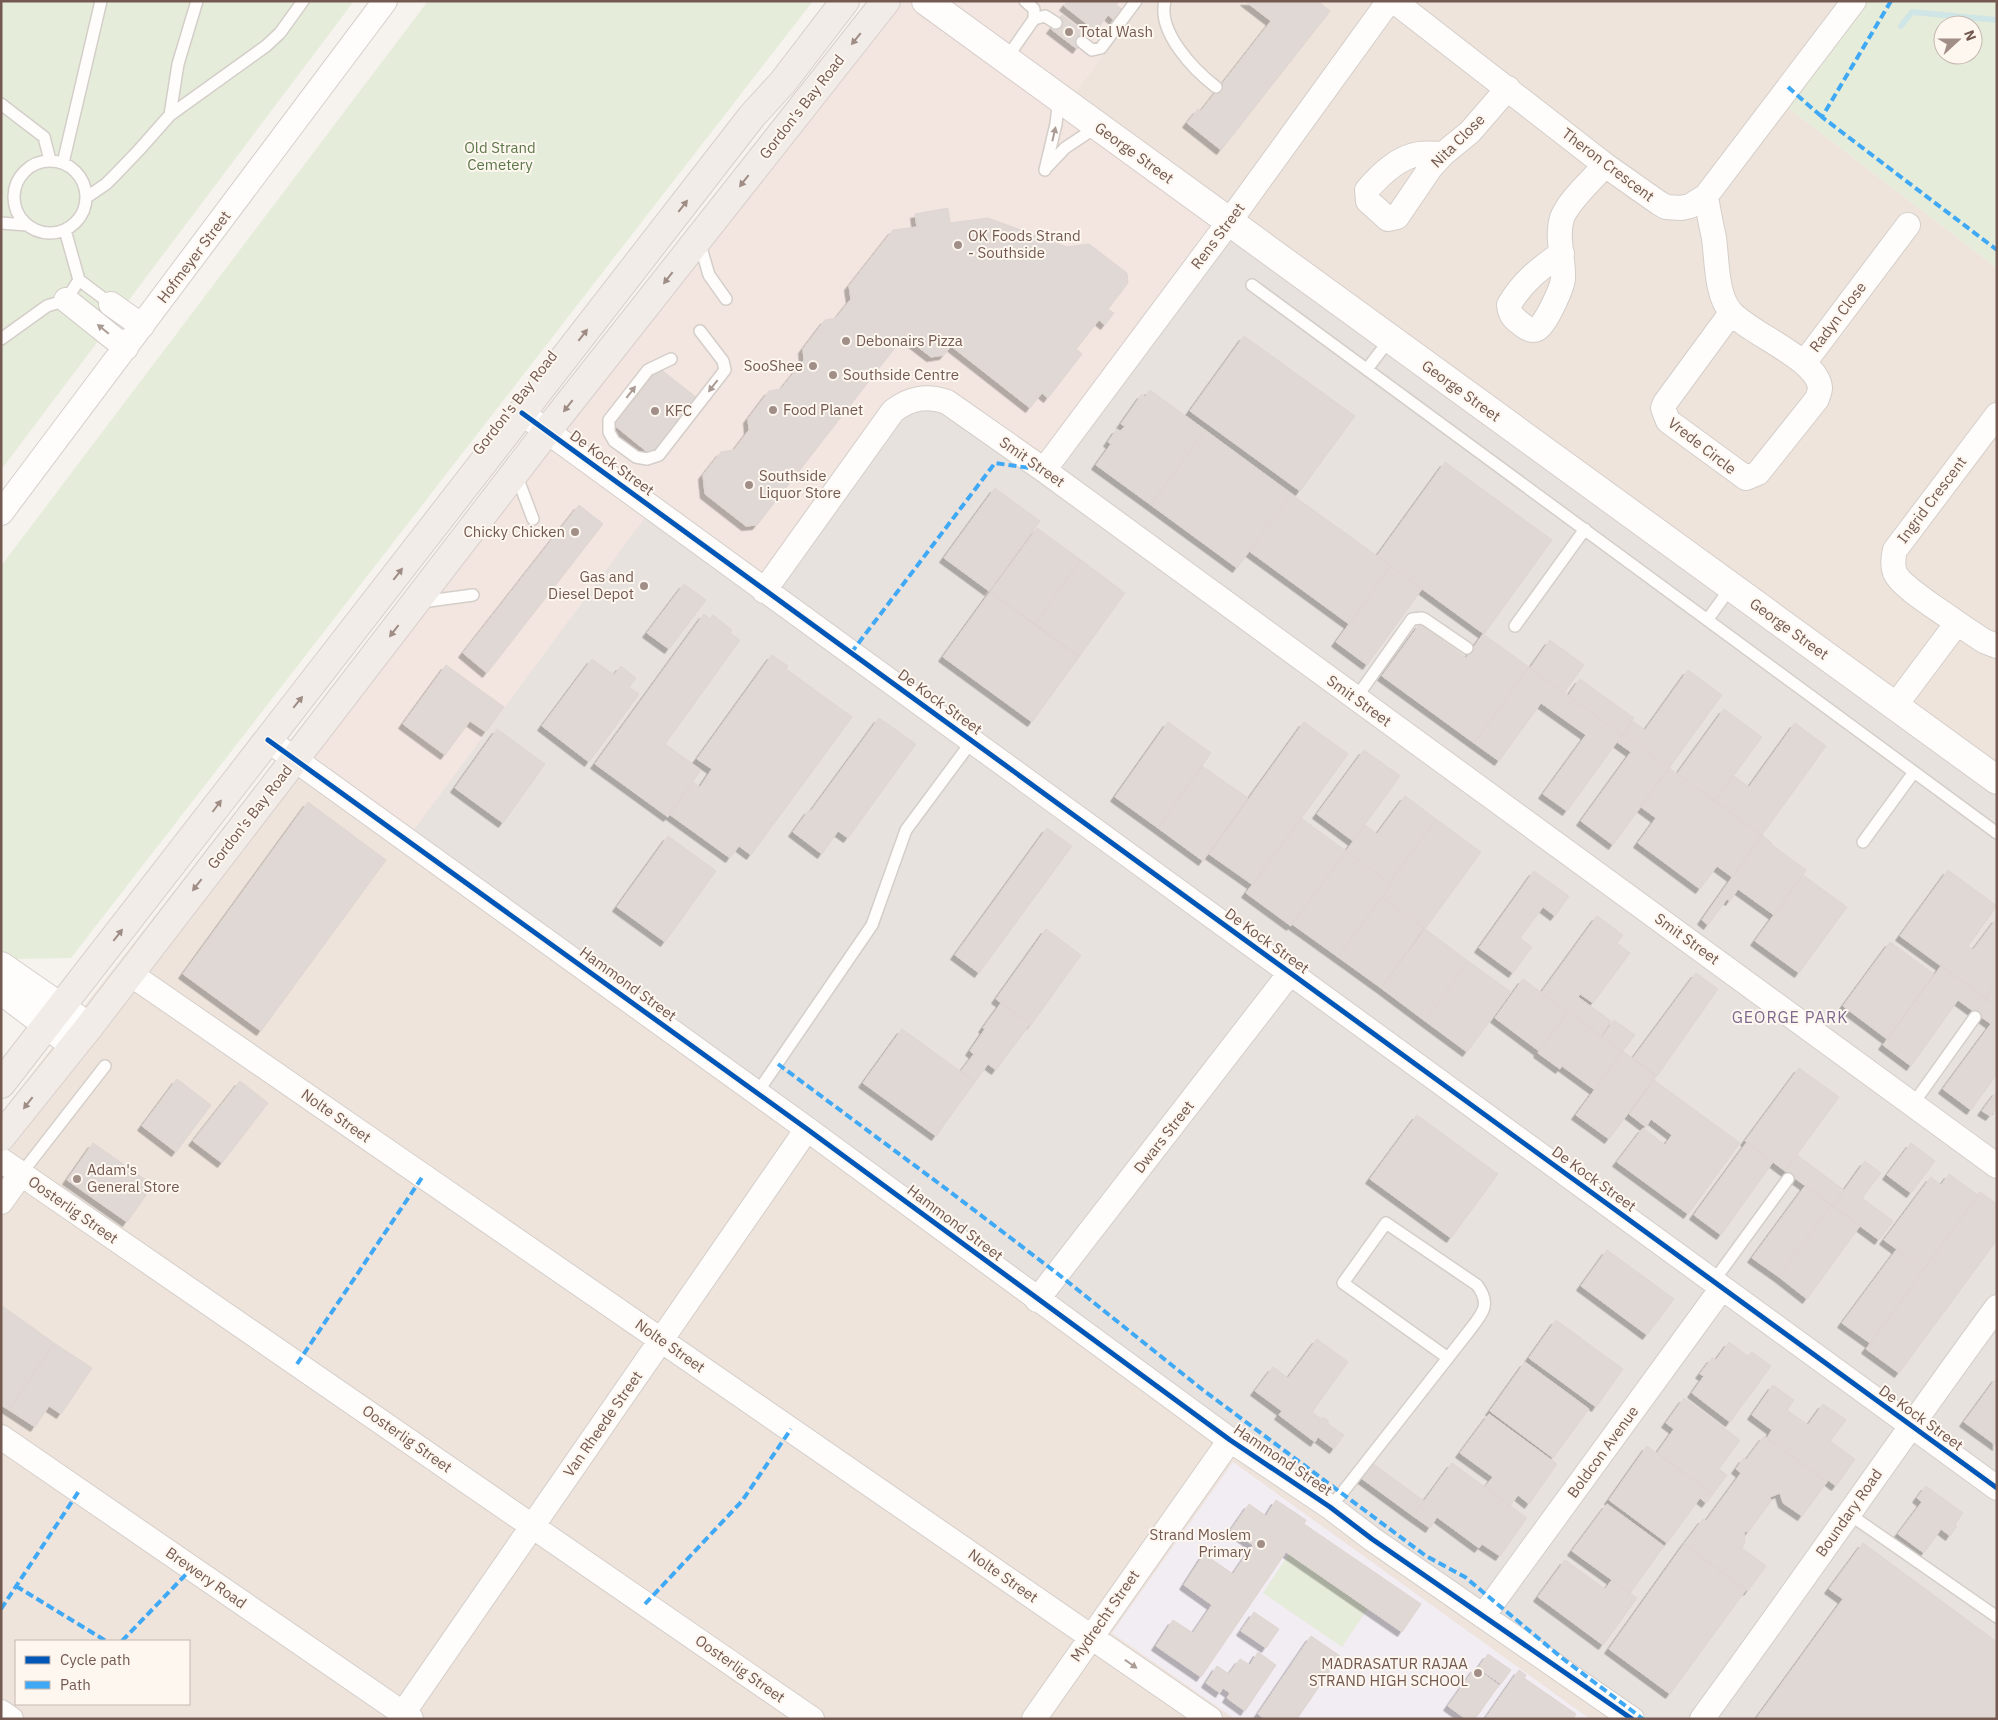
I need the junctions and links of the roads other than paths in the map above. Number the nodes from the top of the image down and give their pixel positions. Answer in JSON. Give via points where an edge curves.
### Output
{"nodes":[{"id":1,"x":101,"y":1,"type":"edge"},
{"id":2,"x":197,"y":1,"type":"edge"},
{"id":3,"x":304,"y":1,"type":"edge"},
{"id":4,"x":385,"y":1,"type":"edge"},
{"id":5,"x":845,"y":1,"type":"edge"},
{"id":6,"x":886,"y":1,"type":"edge"},
{"id":7,"x":926,"y":1,"type":"edge"},
{"id":8,"x":1025,"y":1,"type":"edge"},
{"id":9,"x":1136,"y":1,"type":"edge"},
{"id":10,"x":1165,"y":1,"type":"edge"},
{"id":11,"x":1389,"y":1,"type":"edge"},
{"id":12,"x":1394,"y":1,"type":"edge"},
{"id":13,"x":1854,"y":1,"type":"edge"},
{"id":14,"x":1034,"y":19,"type":"junction"},
{"id":15,"x":1056,"y":22,"type":"dead end"},
{"id":16,"x":1082,"y":42,"type":"dead end"},
{"id":17,"x":1006,"y":59,"type":"junction"},
{"id":18,"x":1216,"y":87,"type":"dead end"},
{"id":19,"x":1508,"y":88,"type":"junction"},
{"id":20,"x":1059,"y":98,"type":"junction"},
{"id":21,"x":1,"y":104,"type":"edge"},
{"id":22,"x":170,"y":114,"type":"junction"},
{"id":23,"x":1098,"y":126,"type":"junction"},
{"id":24,"x":1443,"y":154,"type":"junction"},
{"id":25,"x":50,"y":160,"type":"junction"},
{"id":26,"x":63,"y":162,"type":"junction"},
{"id":27,"x":1605,"y":165,"type":"junction"},
{"id":28,"x":1706,"y":196,"type":"junction"},
{"id":29,"x":87,"y":197,"type":"junction"},
{"id":30,"x":1229,"y":222,"type":"junction"},
{"id":31,"x":1,"y":223,"type":"edge"},
{"id":32,"x":28,"y":225,"type":"junction"},
{"id":33,"x":1908,"y":225,"type":"dead end"},
{"id":34,"x":65,"y":230,"type":"junction"},
{"id":35,"x":699,"y":240,"type":"junction"},
{"id":36,"x":1562,"y":253,"type":"junction"},
{"id":37,"x":79,"y":280,"type":"junction"},
{"id":38,"x":1252,"y":285,"type":"dead end"},
{"id":39,"x":726,"y":298,"type":"dead end"},
{"id":40,"x":66,"y":300,"type":"junction"},
{"id":41,"x":111,"y":304,"type":"joint"},
{"id":42,"x":1731,"y":313,"type":"junction"},
{"id":43,"x":142,"y":326,"type":"junction"},
{"id":44,"x":700,"y":332,"type":"dead end"},
{"id":45,"x":1,"y":339,"type":"edge"},
{"id":46,"x":1390,"y":339,"type":"junction"},
{"id":47,"x":126,"y":348,"type":"junction"},
{"id":48,"x":672,"y":359,"type":"dead end"},
{"id":49,"x":1804,"y":363,"type":"junction"},
{"id":50,"x":1367,"y":369,"type":"junction"},
{"id":51,"x":522,"y":413,"type":"junction"},
{"id":52,"x":1997,"y":415,"type":"edge"},
{"id":53,"x":547,"y":432,"type":"junction"},
{"id":54,"x":1044,"y":470,"type":"junction"},
{"id":55,"x":516,"y":474,"type":"junction"},
{"id":56,"x":1,"y":513,"type":"edge"},
{"id":57,"x":533,"y":519,"type":"dead end"},
{"id":58,"x":1585,"y":529,"type":"junction"},
{"id":59,"x":1731,"y":587,"type":"junction"},
{"id":60,"x":764,"y":591,"type":"junction"},
{"id":61,"x":474,"y":595,"type":"dead end"},
{"id":62,"x":416,"y":602,"type":"junction"},
{"id":63,"x":1708,"y":619,"type":"junction"},
{"id":64,"x":1957,"y":623,"type":"junction"},
{"id":65,"x":1515,"y":626,"type":"dead end"},
{"id":66,"x":1997,"y":646,"type":"edge"},
{"id":67,"x":1467,"y":648,"type":"dead end"},
{"id":68,"x":1356,"y":698,"type":"junction"},
{"id":69,"x":1895,"y":706,"type":"junction"},
{"id":70,"x":268,"y":740,"type":"junction"},
{"id":71,"x":972,"y":741,"type":"junction"},
{"id":72,"x":295,"y":759,"type":"junction"},
{"id":73,"x":1914,"y":772,"type":"junction"},
{"id":74,"x":1997,"y":780,"type":"edge"},
{"id":75,"x":1997,"y":833,"type":"edge"},
{"id":76,"x":1864,"y":842,"type":"dead end"},
{"id":77,"x":1,"y":966,"type":"edge"},
{"id":78,"x":129,"y":973,"type":"junction"},
{"id":79,"x":1290,"y":973,"type":"junction"},
{"id":80,"x":1,"y":990,"type":"edge"},
{"id":81,"x":55,"y":1016,"type":"junction"},
{"id":82,"x":1975,"y":1017,"type":"dead end"},
{"id":83,"x":81,"y":1036,"type":"junction"},
{"id":84,"x":105,"y":1066,"type":"dead end"},
{"id":85,"x":1,"y":1084,"type":"edge"},
{"id":86,"x":757,"y":1093,"type":"junction"},
{"id":87,"x":1913,"y":1104,"type":"junction"},
{"id":88,"x":807,"y":1129,"type":"junction"},
{"id":89,"x":1,"y":1137,"type":"edge"},
{"id":90,"x":1,"y":1160,"type":"edge"},
{"id":91,"x":1997,"y":1166,"type":"edge"},
{"id":92,"x":21,"y":1174,"type":"junction"},
{"id":93,"x":1788,"y":1180,"type":"dead end"},
{"id":94,"x":1,"y":1202,"type":"edge"},
{"id":95,"x":1717,"y":1284,"type":"junction"},
{"id":96,"x":1038,"y":1300,"type":"junction"},
{"id":97,"x":1997,"y":1307,"type":"edge"},
{"id":98,"x":661,"y":1340,"type":"junction"},
{"id":99,"x":1448,"y":1358,"type":"junction"},
{"id":100,"x":1910,"y":1425,"type":"junction"},
{"id":101,"x":1,"y":1437,"type":"edge"},
{"id":102,"x":1230,"y":1440,"type":"junction"},
{"id":103,"x":1997,"y":1488,"type":"edge"},
{"id":104,"x":1330,"y":1507,"type":"junction"},
{"id":105,"x":1849,"y":1514,"type":"junction"},
{"id":106,"x":532,"y":1526,"type":"junction"},
{"id":107,"x":1483,"y":1616,"type":"junction"},
{"id":108,"x":1997,"y":1617,"type":"edge"},
{"id":109,"x":1091,"y":1636,"type":"junction"},
{"id":110,"x":1,"y":1712,"type":"edge"},
{"id":111,"x":404,"y":1717,"type":"edge"},
{"id":112,"x":11,"y":1719,"type":"edge"},
{"id":113,"x":812,"y":1719,"type":"edge"},
{"id":114,"x":1034,"y":1719,"type":"edge"},
{"id":115,"x":1210,"y":1719,"type":"edge"},
{"id":116,"x":1632,"y":1719,"type":"edge"},
{"id":117,"x":1702,"y":1719,"type":"edge"}],
"edges":[{"from":1,"to":26,"type":"lane"},
{"from":2,"to":22,"type":"lane","via":[[178,64]]},
{"from":3,"to":22,"type":"lane","via":[[266,46]]},
{"from":4,"to":43,"type":"street","name":"Hofmeyer Street"},
{"from":51,"to":5,"type":"main road","name":"Gordon's Bay Road","one_way":true},
{"from":6,"to":35,"type":"main road","name":"Gordon's Bay Road","one_way":true},
{"from":7,"to":17,"type":"street","name":"George Street"},
{"from":8,"to":14,"type":"lane","via":[[1034,9]]},
{"from":9,"to":16,"type":"lane","via":[[1101,48],[1092,50]]},
{"from":10,"to":18,"type":"lane","via":[[1164,19],[1172,37],[1186,58]]},
{"from":11,"to":30,"type":"street","name":"Rens Street"},
{"from":12,"to":19,"type":"street","name":"Theron Crescent"},
{"from":13,"to":28,"type":"street","name":"Theron Crescent"},
{"from":14,"to":15,"type":"lane","via":[[1045,16]]},
{"from":14,"to":17,"type":"lane"},
{"from":17,"to":20,"type":"street","name":"George Street"},
{"from":19,"to":24,"type":"street","name":"Nita Close","via":[[1470,132]]},
{"from":19,"to":27,"type":"street","name":"Theron Crescent"},
{"from":20,"to":23,"type":"street","name":"George Street"},
{"from":23,"to":20,"type":"lane","one_way":true,"via":[[1065,148],[1045,170]]},
{"from":21,"to":25,"type":"lane","via":[[44,137]]},
{"from":22,"to":29,"type":"lane","via":[[106,184]]},
{"from":23,"to":30,"type":"street","name":"George Street"},
{"from":24,"to":24,"type":"street","name":"Nita Close","via":[[1400,213],[1392,219],[1384,217],[1368,202],[1367,190],[1403,159],[1418,154]]},
{"from":25,"to":26,"type":"lane"},
{"from":25,"to":32,"type":"lane","via":[[26,169],[16,185],[14,204]]},
{"from":26,"to":29,"type":"lane","via":[[75,170],[84,183]]},
{"from":27,"to":28,"type":"street","name":"Theron Crescent","via":[[1666,207],[1690,206]]},
{"from":27,"to":36,"type":"street","via":[[1562,217]]},
{"from":28,"to":42,"type":"street","via":[[1723,294]]},
{"from":29,"to":34,"type":"lane","via":[[77,222]]},
{"from":30,"to":46,"type":"street","name":"George Street"},
{"from":30,"to":54,"type":"street","name":"Rens Street"},
{"from":31,"to":32,"type":"lane"},
{"from":32,"to":34,"type":"lane","via":[[39,232],[52,234]]},
{"from":33,"to":49,"type":"street","name":"Radyn Close"},
{"from":34,"to":37,"type":"lane"},
{"from":35,"to":39,"type":"lane","via":[[709,275]]},
{"from":35,"to":53,"type":"main road","name":"Gordon's Bay Road","one_way":true},
{"from":36,"to":36,"type":"street","via":[[1563,281],[1542,326],[1534,330],[1527,328],[1512,318],[1509,305],[1535,271]]},
{"from":37,"to":40,"type":"lane"},
{"from":37,"to":41,"type":"lane"},
{"from":38,"to":50,"type":"lane"},
{"from":40,"to":45,"type":"lane","via":[[47,306]]},
{"from":47,"to":40,"type":"street","one_way":true},
{"from":41,"to":43,"type":"street"},
{"from":42,"to":49,"type":"street","name":"Radyn Close"},
{"from":42,"to":49,"type":"street","name":"Vrede Circle","via":[[1663,408],[1668,421],[1742,477],[1758,473],[1817,399],[1820,389],[1817,380]]},
{"from":43,"to":47,"type":"street","name":"Hofmeyer Street"},
{"from":44,"to":48,"type":"lane","one_way":true,"via":[[723,361],[725,370],[659,455],[642,459],[614,441],[609,432],[609,420],[648,370]]},
{"from":46,"to":50,"type":"lane"},
{"from":46,"to":59,"type":"street","name":"George Street"},
{"from":47,"to":56,"type":"street","name":"Hofmeyer Street"},
{"from":50,"to":58,"type":"lane"},
{"from":51,"to":53,"type":"street","name":"De Kock Street"},
{"from":70,"to":51,"type":"main road","name":"Gordon's Bay Road","one_way":true},
{"from":52,"to":64,"type":"street","name":"Ingrid Crescent","via":[[1895,550],[1892,564],[1896,575],[1908,587]]},
{"from":53,"to":55,"type":"main road","name":"Gordon's Bay Road"},
{"from":53,"to":60,"type":"street","name":"De Kock Street"},
{"from":54,"to":60,"type":"street","name":"Smit Street","via":[[947,402],[925,397],[902,403],[885,420]]},
{"from":54,"to":68,"type":"street","name":"Smit Street"},
{"from":55,"to":57,"type":"lane"},
{"from":55,"to":62,"type":"main road","name":"Gordon's Bay Road"},
{"from":58,"to":63,"type":"lane"},
{"from":58,"to":65,"type":"lane"},
{"from":59,"to":63,"type":"lane"},
{"from":59,"to":69,"type":"street","name":"George Street"},
{"from":60,"to":71,"type":"street","name":"De Kock Street"},
{"from":61,"to":62,"type":"lane"},
{"from":62,"to":72,"type":"main road","name":"Gordon's Bay Road","one_way":true},
{"from":63,"to":73,"type":"lane"},
{"from":64,"to":66,"type":"street","name":"Ingrid Crescent"},
{"from":64,"to":69,"type":"street"},
{"from":67,"to":68,"type":"lane","via":[[1426,620],[1412,620]]},
{"from":68,"to":87,"type":"street","name":"Smit Street"},
{"from":69,"to":74,"type":"street","name":"George Street"},
{"from":70,"to":72,"type":"street","name":"Hammond Street"},
{"from":81,"to":70,"type":"main road","name":"Gordon's Bay Road","one_way":true},
{"from":71,"to":79,"type":"street","name":"De Kock Street"},
{"from":71,"to":86,"type":"lane","via":[[906,830],[872,925]]},
{"from":72,"to":78,"type":"main road","name":"Gordon's Bay Road","one_way":true},
{"from":72,"to":86,"type":"street","name":"Hammond Street"},
{"from":73,"to":75,"type":"lane"},
{"from":73,"to":76,"type":"lane"},
{"from":77,"to":81,"type":"street"},
{"from":78,"to":83,"type":"main road","name":"Gordon's Bay Road"},
{"from":78,"to":98,"type":"street","name":"Nolte Street"},
{"from":79,"to":95,"type":"street","name":"De Kock Street"},
{"from":79,"to":96,"type":"street","name":"Dwars Street"},
{"from":80,"to":81,"type":"street"},
{"from":81,"to":83,"type":"street"},
{"from":81,"to":85,"type":"main road","name":"Gordon's Bay Road"},
{"from":82,"to":87,"type":"lane"},
{"from":83,"to":89,"type":"main road","name":"Gordon's Bay Road","one_way":true},
{"from":84,"to":92,"type":"lane"},
{"from":86,"to":88,"type":"street","name":"Hammond Street"},
{"from":87,"to":91,"type":"street","name":"Smit Street"},
{"from":88,"to":96,"type":"street","name":"Hammond Street"},
{"from":88,"to":98,"type":"street","name":"Van Rheede Street"},
{"from":90,"to":92,"type":"street","name":"Oosterlig Street"},
{"from":92,"to":94,"type":"street"},
{"from":92,"to":106,"type":"street","name":"Oosterlig Street"},
{"from":93,"to":95,"type":"lane"},
{"from":95,"to":100,"type":"street","name":"De Kock Street"},
{"from":95,"to":107,"type":"street","name":"Boldcon Avenue"},
{"from":96,"to":102,"type":"street","name":"Hammond Street"},
{"from":97,"to":100,"type":"street","name":"Boundary Road"},
{"from":98,"to":106,"type":"street","name":"Van Rheede Street"},
{"from":98,"to":109,"type":"street","name":"Nolte Street"},
{"from":99,"to":99,"type":"lane","via":[[1482,1315],[1485,1307],[1482,1291],[1386,1223],[1343,1283]]},
{"from":99,"to":104,"type":"lane"},
{"from":100,"to":103,"type":"street","name":"De Kock Street"},
{"from":100,"to":105,"type":"street","name":"Boundary Road"},
{"from":101,"to":111,"type":"street","name":"Brewery Road"},
{"from":102,"to":104,"type":"street","name":"Hammond Street"},
{"from":102,"to":109,"type":"street","name":"Mydrecht Street"},
{"from":104,"to":107,"type":"street","name":"Hammond Street"},
{"from":105,"to":108,"type":"lane"},
{"from":105,"to":117,"type":"street","name":"Boundary Road"},
{"from":106,"to":111,"type":"street","name":"Van Rheede Street"},
{"from":106,"to":113,"type":"street","name":"Oosterlig Street"},
{"from":107,"to":116,"type":"street","name":"Hammond Street"},
{"from":109,"to":114,"type":"street","name":"Mydrecht Street"},
{"from":109,"to":115,"type":"street","name":"Nolte Street","one_way":true},
{"from":110,"to":112,"type":"street"}]}
